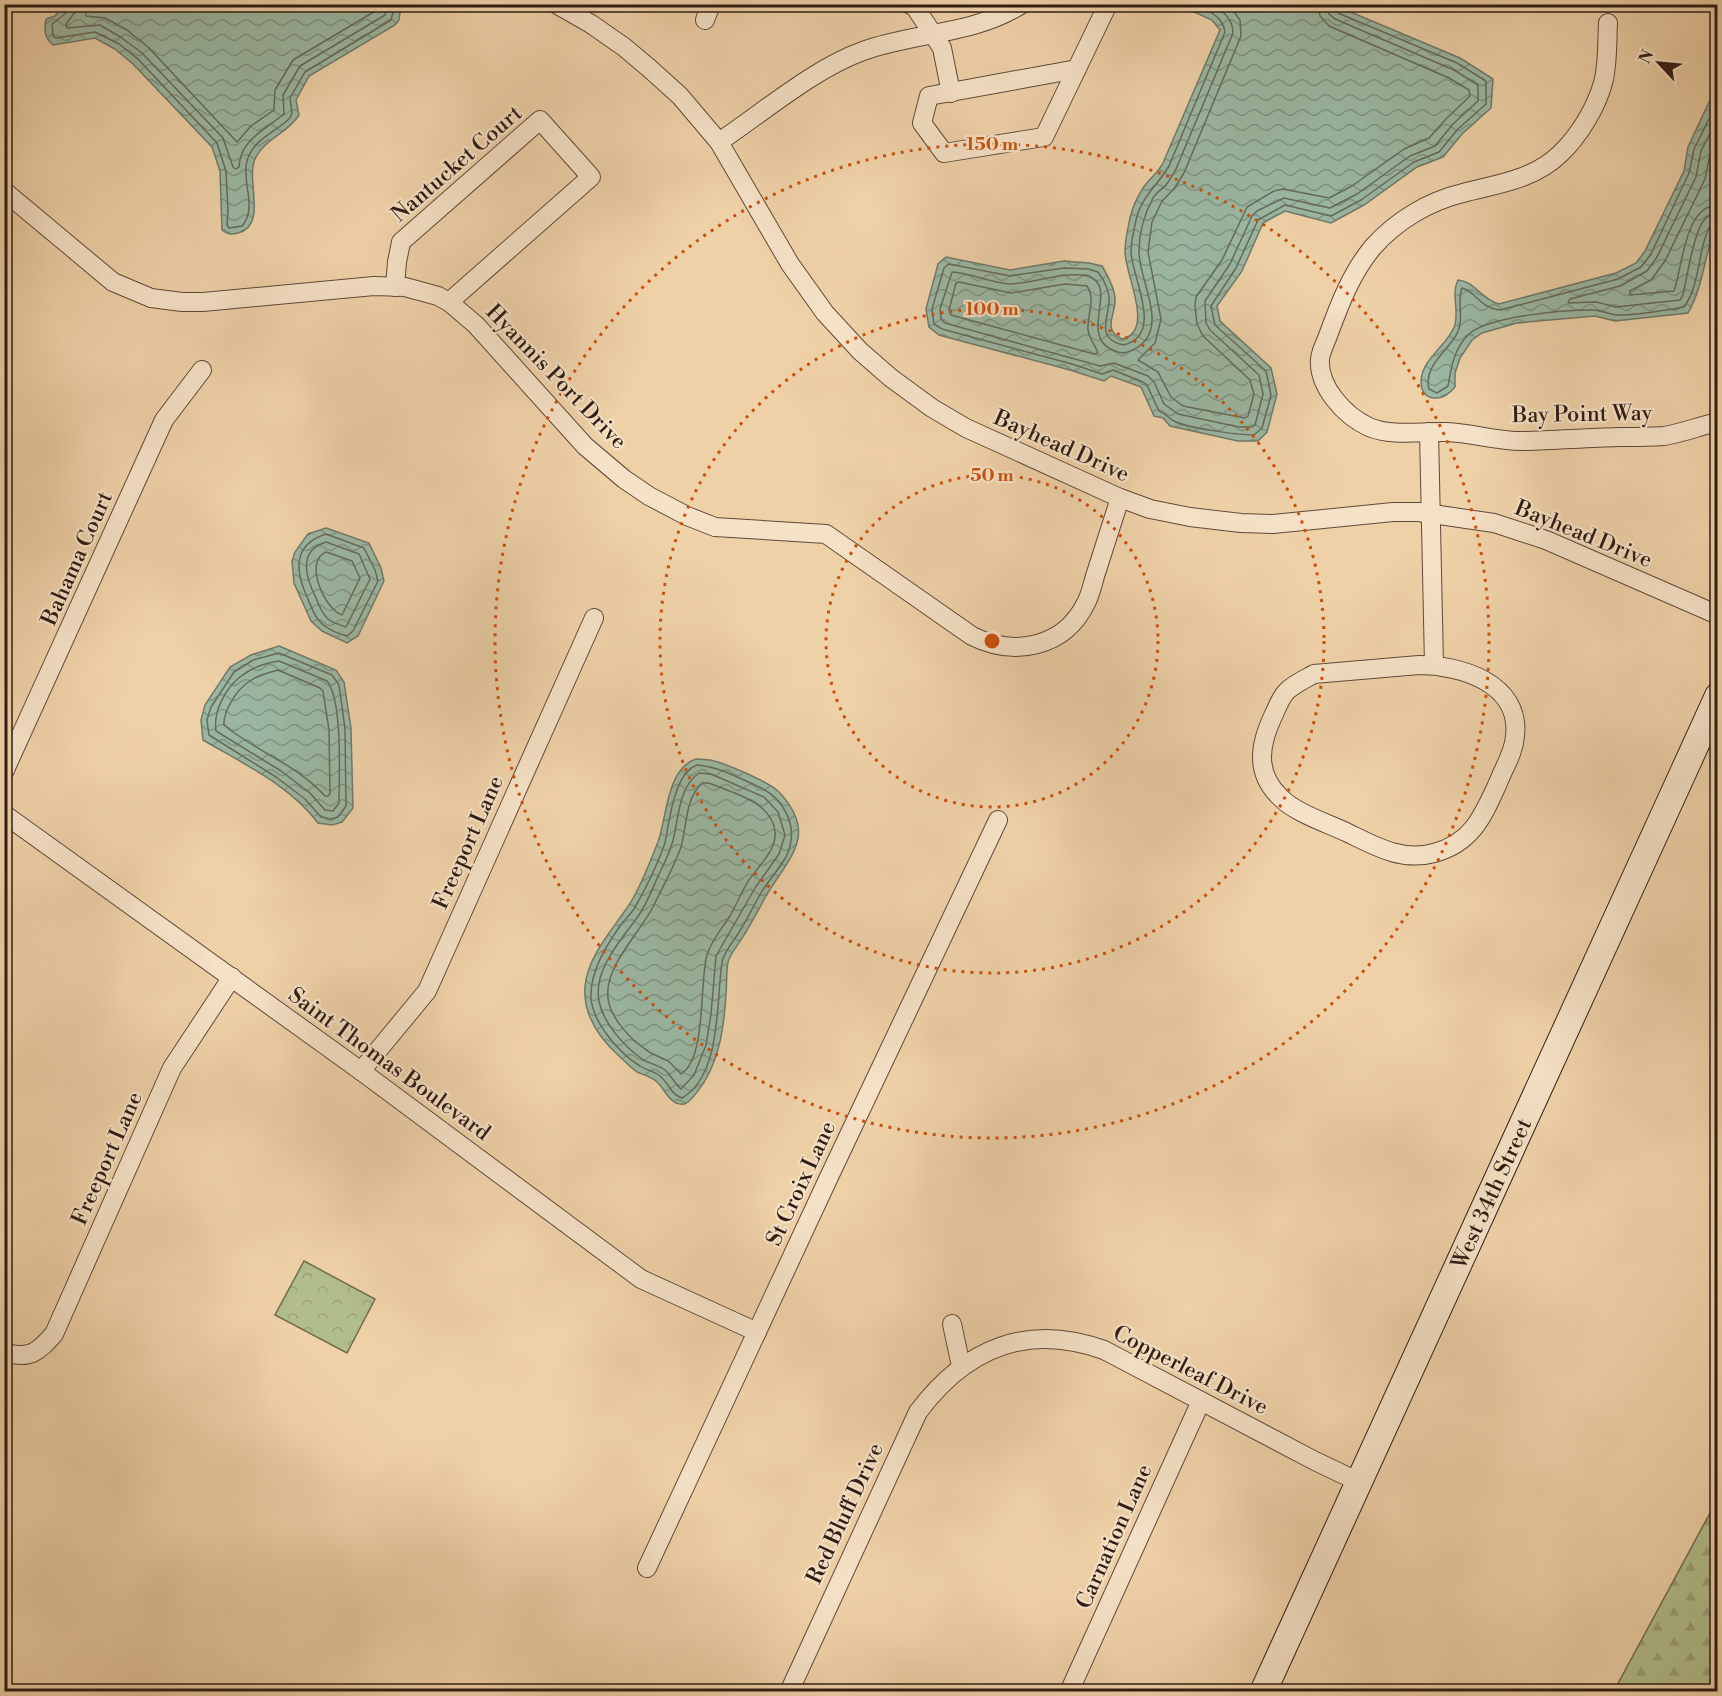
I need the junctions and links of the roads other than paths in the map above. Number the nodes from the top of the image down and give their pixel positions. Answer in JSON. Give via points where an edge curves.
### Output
{"nodes":[{"id":1,"x":556,"y":4,"type":"edge"},
{"id":2,"x":909,"y":4,"type":"edge"},
{"id":3,"x":1022,"y":4,"type":"edge"},
{"id":4,"x":1108,"y":4,"type":"edge"},
{"id":5,"x":1608,"y":23,"type":"dead end"},
{"id":6,"x":934,"y":34,"type":"junction"},
{"id":7,"x":1077,"y":69,"type":"junction"},
{"id":8,"x":951,"y":93,"type":"junction"},
{"id":9,"x":719,"y":142,"type":"junction"},
{"id":10,"x":4,"y":191,"type":"edge"},
{"id":11,"x":396,"y":287,"type":"junction"},
{"id":12,"x":449,"y":302,"type":"junction"},
{"id":13,"x":202,"y":370,"type":"dead end"},
{"id":14,"x":1718,"y":422,"type":"edge"},
{"id":15,"x":1429,"y":432,"type":"junction"},
{"id":16,"x":1120,"y":498,"type":"junction"},
{"id":17,"x":1430,"y":513,"type":"junction"},
{"id":18,"x":1718,"y":615,"type":"edge"},
{"id":19,"x":594,"y":618,"type":"dead end"},
{"id":20,"x":1434,"y":665,"type":"junction"},
{"id":21,"x":1718,"y":696,"type":"edge"},
{"id":22,"x":4,"y":772,"type":"edge"},
{"id":23,"x":4,"y":814,"type":"edge"},
{"id":24,"x":998,"y":820,"type":"dead end"},
{"id":25,"x":232,"y":977,"type":"junction"},
{"id":26,"x":361,"y":1071,"type":"junction"},
{"id":27,"x":952,"y":1324,"type":"dead end"},
{"id":28,"x":757,"y":1332,"type":"junction"},
{"id":29,"x":4,"y":1352,"type":"edge"},
{"id":30,"x":961,"y":1366,"type":"junction"},
{"id":31,"x":1201,"y":1401,"type":"junction"},
{"id":32,"x":1357,"y":1481,"type":"junction"},
{"id":33,"x":647,"y":1568,"type":"dead end"},
{"id":34,"x":789,"y":1692,"type":"edge"},
{"id":35,"x":1069,"y":1692,"type":"edge"},
{"id":36,"x":1263,"y":1692,"type":"edge"}],
"edges":[{"from":1,"to":9,"type":"street","name":"Bayhead Drive","via":[[591,24],[649,68]]},
{"from":2,"to":6,"type":"street"},
{"from":3,"to":6,"type":"street","via":[[1004,15]]},
{"from":4,"to":7,"type":"street"},
{"from":5,"to":15,"type":"street","name":"Bay Point Way","via":[[1603,82],[1586,122],[1560,154],[1506,184],[1461,193],[1413,214],[1373,248],[1354,273],[1340,302],[1320,361],[1330,393],[1348,413],[1372,428]]},
{"from":6,"to":8,"type":"street","via":[[942,48]]},
{"from":6,"to":9,"type":"street","via":[[879,45],[835,64]]},
{"from":7,"to":8,"type":"street"},
{"from":7,"to":8,"type":"street","via":[[1044,137],[944,153],[922,123],[929,96]]},
{"from":9,"to":16,"type":"street","name":"Bayhead Drive","via":[[813,297],[875,365],[923,402],[966,428]]},
{"from":10,"to":11,"type":"street","name":"Hyannis Port Drive","via":[[104,276],[151,298],[203,302]]},
{"from":11,"to":12,"type":"street","name":"Hyannis Port Drive","via":[[423,290]]},
{"from":11,"to":12,"type":"street","name":"Nantucket Court","via":[[401,242],[540,120],[591,177]]},
{"from":12,"to":16,"type":"street","name":"Hyannis Port Drive","via":[[476,325],[585,446],[649,496],[715,526],[826,534],[972,636],[992,645],[1032,646],[1060,634],[1074,620],[1086,603]]},
{"from":13,"to":22,"type":"street","name":"Bahama Court","via":[[164,420]]},
{"from":14,"to":15,"type":"street","name":"Bay Point Way","via":[[1665,436],[1525,441]]},
{"from":15,"to":17,"type":"street"},
{"from":16,"to":17,"type":"street","name":"Bayhead Drive","via":[[1170,514],[1241,523]]},
{"from":17,"to":18,"type":"street","name":"Bayhead Drive","via":[[1494,523],[1535,536]]},
{"from":17,"to":20,"type":"street"},
{"from":19,"to":26,"type":"street","name":"Freeport Lane","via":[[427,991]]},
{"from":20,"to":20,"type":"street","via":[[1464,671],[1496,688],[1508,703],[1516,730],[1510,758],[1482,818],[1468,834],[1451,847],[1431,854],[1399,854],[1378,848],[1280,798],[1269,784],[1261,747],[1287,691],[1314,674]]},
{"from":21,"to":32,"type":"street","name":"West 34th Street"},
{"from":23,"to":25,"type":"street","name":"Saint Thomas Boulevard"},
{"from":24,"to":28,"type":"street","name":"St Croix Lane"},
{"from":25,"to":26,"type":"street","name":"Saint Thomas Boulevard"},
{"from":25,"to":29,"type":"street","name":"Freeport Lane","via":[[172,1068],[54,1334],[36,1352]]},
{"from":26,"to":28,"type":"street","name":"Saint Thomas Boulevard","via":[[641,1279]]},
{"from":27,"to":30,"type":"street"},
{"from":28,"to":33,"type":"street","name":"St Croix Lane"},
{"from":30,"to":31,"type":"street","name":"Copperleaf Drive","via":[[1013,1343],[1071,1341],[1115,1355]]},
{"from":30,"to":34,"type":"street","name":"Red Bluff Drive","via":[[934,1390],[918,1412]]},
{"from":31,"to":32,"type":"street","name":"Copperleaf Drive"},
{"from":31,"to":35,"type":"street","name":"Carnation Lane"},
{"from":32,"to":36,"type":"street","name":"West 34th Street"}]}
